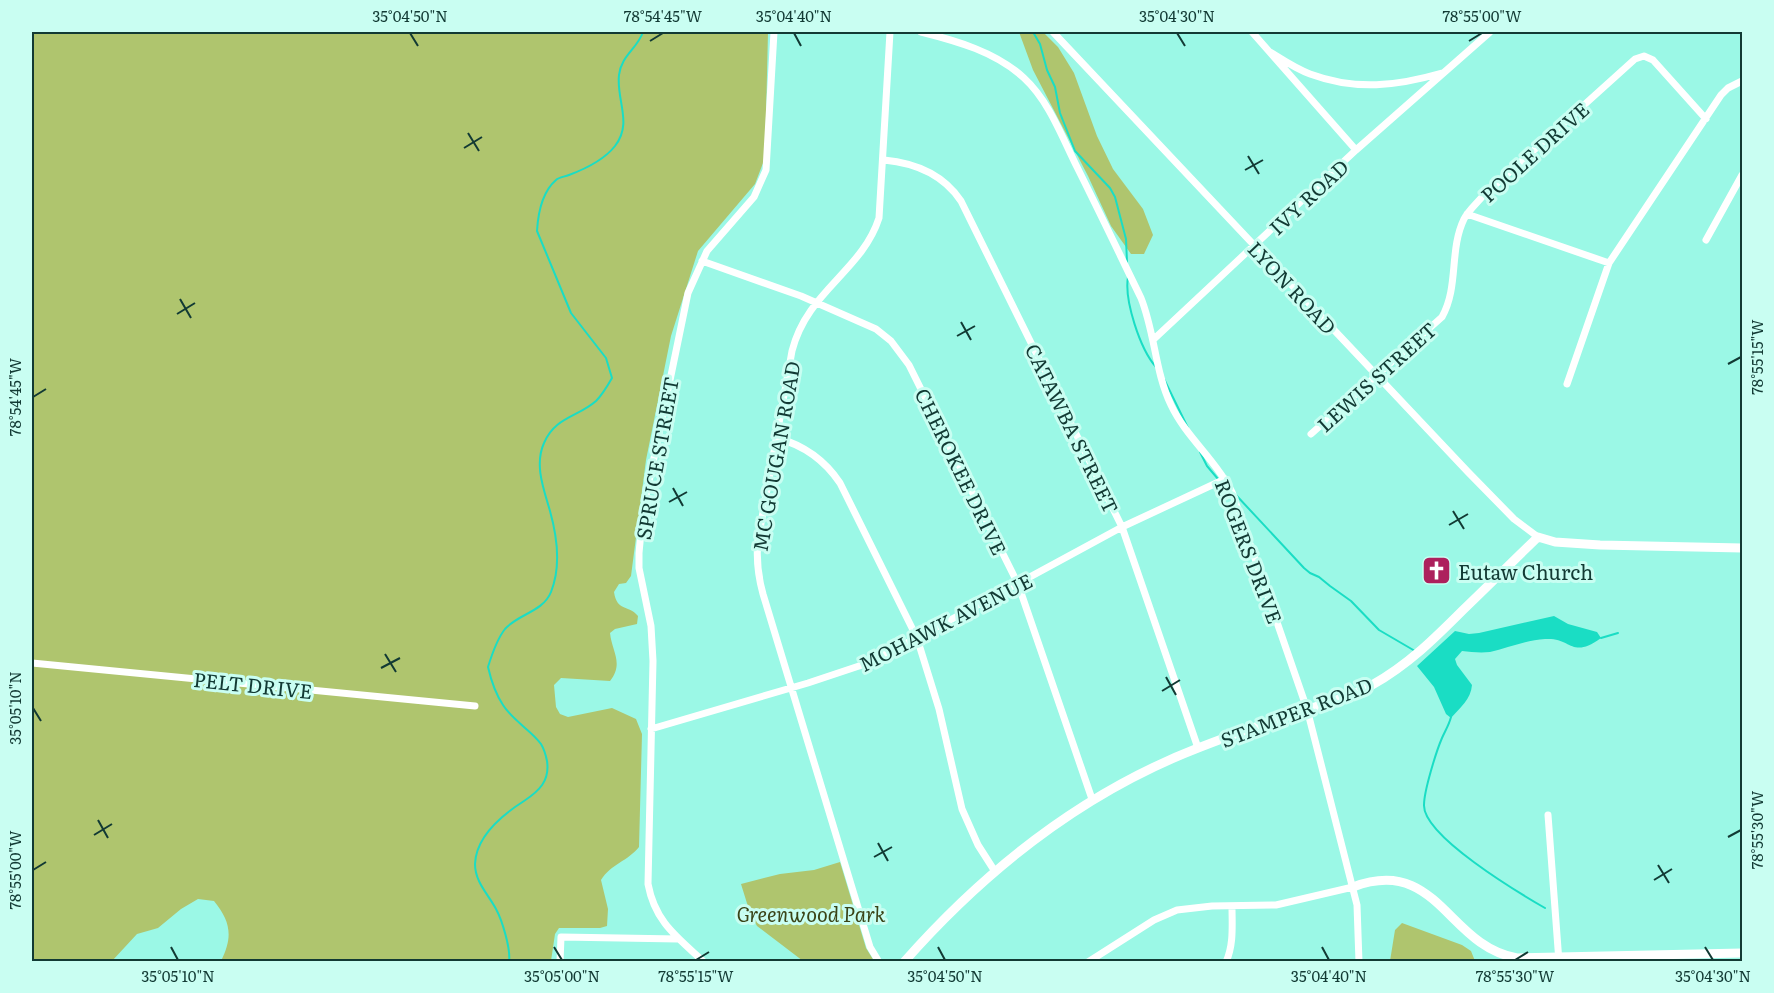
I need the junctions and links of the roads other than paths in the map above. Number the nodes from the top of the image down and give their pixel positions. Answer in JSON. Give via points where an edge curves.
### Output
{"nodes":[{"id":1,"x":774,"y":32,"type":"edge"},
{"id":2,"x":890,"y":32,"type":"edge"},
{"id":3,"x":921,"y":32,"type":"edge"},
{"id":4,"x":1053,"y":32,"type":"edge"},
{"id":5,"x":1252,"y":32,"type":"edge"},
{"id":6,"x":1490,"y":32,"type":"edge"},
{"id":7,"x":1270,"y":52,"type":"junction"},
{"id":8,"x":1447,"y":71,"type":"junction"},
{"id":9,"x":1743,"y":81,"type":"edge"},
{"id":10,"x":1706,"y":119,"type":"junction"},
{"id":11,"x":1356,"y":150,"type":"junction"},
{"id":12,"x":884,"y":160,"type":"junction"},
{"id":13,"x":1743,"y":175,"type":"edge"},
{"id":14,"x":1467,"y":214,"type":"junction"},
{"id":15,"x":1706,"y":240,"type":"dead end"},
{"id":16,"x":1255,"y":246,"type":"junction"},
{"id":17,"x":702,"y":261,"type":"junction"},
{"id":18,"x":1609,"y":262,"type":"junction"},
{"id":19,"x":815,"y":302,"type":"junction"},
{"id":20,"x":1154,"y":339,"type":"junction"},
{"id":21,"x":1377,"y":376,"type":"junction"},
{"id":22,"x":1567,"y":384,"type":"dead end"},
{"id":23,"x":1311,"y":434,"type":"dead end"},
{"id":24,"x":777,"y":438,"type":"junction"},
{"id":25,"x":1225,"y":479,"type":"junction"},
{"id":26,"x":1122,"y":527,"type":"junction"},
{"id":27,"x":1538,"y":537,"type":"junction"},
{"id":28,"x":1743,"y":548,"type":"edge"},
{"id":29,"x":1018,"y":584,"type":"junction"},
{"id":30,"x":917,"y":638,"type":"junction"},
{"id":31,"x":32,"y":663,"type":"edge"},
{"id":32,"x":792,"y":687,"type":"junction"},
{"id":33,"x":475,"y":706,"type":"dead end"},
{"id":34,"x":1307,"y":709,"type":"junction"},
{"id":35,"x":651,"y":729,"type":"junction"},
{"id":36,"x":1198,"y":748,"type":"junction"},
{"id":37,"x":1092,"y":799,"type":"junction"},
{"id":38,"x":1548,"y":816,"type":"dead end"},
{"id":39,"x":994,"y":870,"type":"junction"},
{"id":40,"x":1353,"y":887,"type":"junction"},
{"id":41,"x":1232,"y":906,"type":"junction"},
{"id":42,"x":678,"y":939,"type":"junction"},
{"id":43,"x":1743,"y":953,"type":"edge"},
{"id":44,"x":1558,"y":959,"type":"edge"},
{"id":45,"x":560,"y":962,"type":"edge"},
{"id":46,"x":704,"y":962,"type":"edge"},
{"id":47,"x":879,"y":962,"type":"edge"},
{"id":48,"x":904,"y":962,"type":"edge"},
{"id":49,"x":1088,"y":962,"type":"edge"},
{"id":50,"x":1226,"y":962,"type":"edge"},
{"id":51,"x":1359,"y":962,"type":"edge"}],
"edges":[{"from":1,"to":17,"type":"street","name":"SPRUCE STREET","via":[[766,170],[754,197],[716,239]]},
{"from":2,"to":12,"type":"street","name":"MC GOUGAN ROAD"},
{"from":3,"to":20,"type":"street","name":"ROGERS DRIVE","via":[[987,54],[1034,88],[1066,144],[1141,298]]},
{"from":4,"to":16,"type":"street","name":"LYON ROAD"},
{"from":5,"to":7,"type":"street"},
{"from":6,"to":8,"type":"street","name":"IVY ROAD"},
{"from":7,"to":8,"type":"street","via":[[1309,74],[1354,84],[1400,83]]},
{"from":7,"to":11,"type":"street"},
{"from":8,"to":11,"type":"street","name":"IVY ROAD"},
{"from":9,"to":10,"type":"street","via":[[1725,92]]},
{"from":10,"to":14,"type":"street","name":"POOLE DRIVE","via":[[1657,63],[1649,57],[1639,57]]},
{"from":10,"to":18,"type":"street"},
{"from":11,"to":16,"type":"street","name":"IVY ROAD"},
{"from":12,"to":19,"type":"street","name":"MC GOUGAN ROAD","via":[[876,228],[866,245]]},
{"from":12,"to":26,"type":"street","name":"CATAWBA STREET","via":[[911,164],[933,174],[961,201]]},
{"from":13,"to":15,"type":"street"},
{"from":14,"to":18,"type":"street","name":"POOLE DRIVE"},
{"from":14,"to":21,"type":"street","name":"LEWIS STREET","via":[[1460,231],[1447,308],[1435,324]]},
{"from":16,"to":20,"type":"street","name":"IVY ROAD"},
{"from":16,"to":21,"type":"street","name":"LYON ROAD"},
{"from":17,"to":19,"type":"street","name":"CHEROKEE DRIVE"},
{"from":17,"to":35,"type":"street","name":"SPRUCE STREET","via":[[683,312],[643,510],[639,553],[652,641]]},
{"from":18,"to":22,"type":"street"},
{"from":19,"to":24,"type":"street","name":"MC GOUGAN ROAD","via":[[795,342]]},
{"from":19,"to":29,"type":"street","name":"CHEROKEE DRIVE","via":[[876,329],[901,352]]},
{"from":20,"to":25,"type":"street","name":"ROGERS DRIVE","via":[[1171,405]]},
{"from":21,"to":23,"type":"street","name":"LEWIS STREET"},
{"from":21,"to":27,"type":"street","name":"LYON ROAD","via":[[1514,519]]},
{"from":24,"to":30,"type":"street","via":[[801,446],[834,475]]},
{"from":24,"to":32,"type":"street","name":"MC GOUGAN ROAD","via":[[757,562]]},
{"from":25,"to":26,"type":"street","name":"MOHAWK AVENUE"},
{"from":25,"to":34,"type":"street","name":"ROGERS DRIVE"},
{"from":26,"to":29,"type":"street","name":"MOHAWK AVENUE"},
{"from":26,"to":36,"type":"street","name":"CATAWBA STREET"},
{"from":27,"to":28,"type":"street","via":[[1600,545]]},
{"from":27,"to":34,"type":"street","name":"STAMPER ROAD","via":[[1410,660],[1351,695]]},
{"from":29,"to":30,"type":"street","name":"MOHAWK AVENUE"},
{"from":29,"to":37,"type":"street","name":"CHEROKEE DRIVE"},
{"from":30,"to":32,"type":"street","name":"MOHAWK AVENUE","via":[[859,666]]},
{"from":30,"to":39,"type":"street","via":[[937,701],[962,809]]},
{"from":31,"to":33,"type":"street","name":"PELT DRIVE"},
{"from":32,"to":35,"type":"street","name":"MOHAWK AVENUE"},
{"from":32,"to":47,"type":"street","name":"MC GOUGAN ROAD","via":[[870,947]]},
{"from":34,"to":36,"type":"street","name":"STAMPER ROAD"},
{"from":34,"to":40,"type":"street","name":"ROGERS DRIVE"},
{"from":35,"to":42,"type":"street","name":"SPRUCE STREET","via":[[648,884],[659,916]]},
{"from":36,"to":37,"type":"street","name":"STAMPER ROAD"},
{"from":37,"to":39,"type":"street","name":"STAMPER ROAD"},
{"from":38,"to":44,"type":"street"},
{"from":39,"to":48,"type":"street","name":"STAMPER ROAD"},
{"from":40,"to":41,"type":"street","via":[[1276,906]]},
{"from":40,"to":44,"type":"street","via":[[1384,879],[1408,883],[1498,953],[1517,958]]},
{"from":40,"to":51,"type":"street","name":"ROGERS DRIVE"},
{"from":41,"to":49,"type":"street","via":[[1178,910],[1154,920]]},
{"from":41,"to":50,"type":"street","via":[[1233,936]]},
{"from":42,"to":45,"type":"street","via":[[561,937]]},
{"from":42,"to":46,"type":"street","name":"SPRUCE STREET"},
{"from":43,"to":44,"type":"street"}]}
